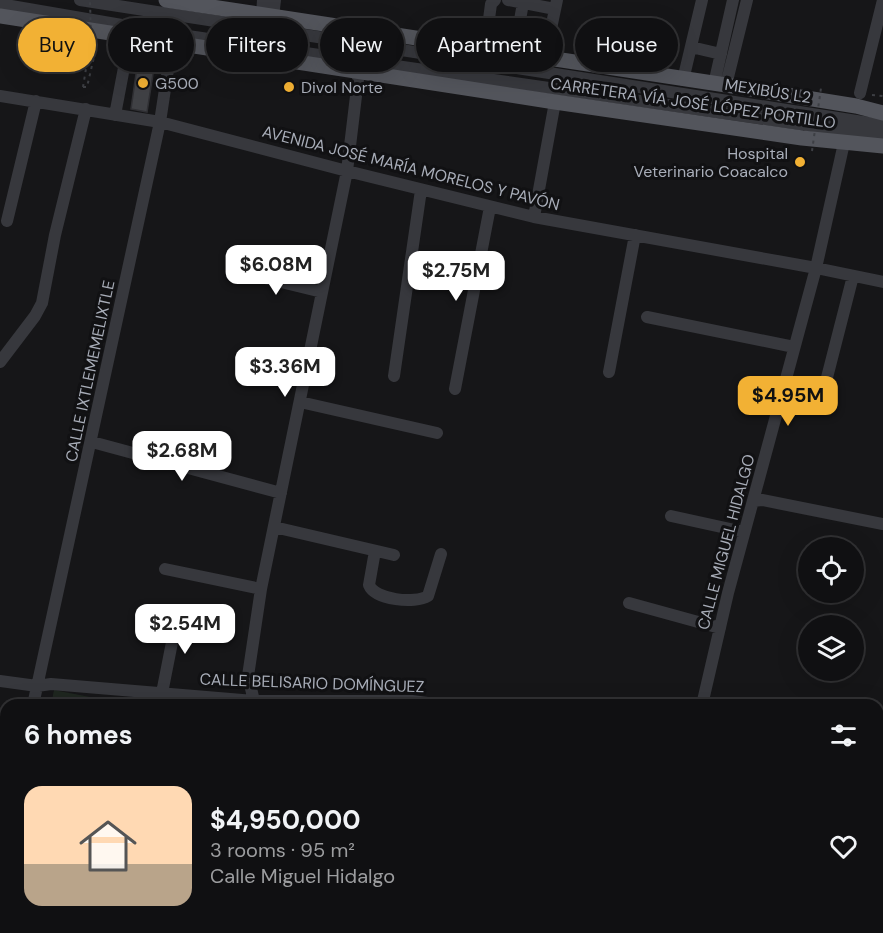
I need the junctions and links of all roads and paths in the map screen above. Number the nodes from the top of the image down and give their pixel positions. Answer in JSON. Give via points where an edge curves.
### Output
{"nodes":[{"id":1,"x":80,"y":0,"type":"edge"},
{"id":2,"x":90,"y":0,"type":"edge"},
{"id":3,"x":166,"y":0,"type":"edge"},
{"id":4,"x":275,"y":0,"type":"edge"},
{"id":5,"x":495,"y":0,"type":"edge"},
{"id":6,"x":508,"y":0,"type":"edge"},
{"id":7,"x":702,"y":0,"type":"edge"},
{"id":8,"x":733,"y":0,"type":"edge"},
{"id":9,"x":747,"y":0,"type":"edge"},
{"id":10,"x":883,"y":0,"type":"edge"},
{"id":11,"x":523,"y":3,"type":"junction"},
{"id":12,"x":0,"y":4,"type":"edge"},
{"id":13,"x":218,"y":4,"type":"edge"},
{"id":14,"x":556,"y":4,"type":"edge"},
{"id":15,"x":266,"y":11,"type":"edge"},
{"id":16,"x":0,"y":16,"type":"edge"},
{"id":17,"x":90,"y":18,"type":"edge"},
{"id":18,"x":489,"y":18,"type":"edge"},
{"id":19,"x":520,"y":18,"type":"edge"},
{"id":20,"x":108,"y":33,"type":"edge"},
{"id":21,"x":416,"y":37,"type":"edge"},
{"id":22,"x":194,"y":46,"type":"edge"},
{"id":23,"x":691,"y":47,"type":"junction"},
{"id":24,"x":721,"y":54,"type":"junction"},
{"id":25,"x":563,"y":60,"type":"edge"},
{"id":26,"x":320,"y":64,"type":"edge"},
{"id":27,"x":85,"y":72,"type":"edge"},
{"id":28,"x":90,"y":72,"type":"edge"},
{"id":29,"x":123,"y":72,"type":"edge"},
{"id":30,"x":168,"y":72,"type":"edge"},
{"id":31,"x":359,"y":72,"type":"edge"},
{"id":32,"x":371,"y":72,"type":"edge"},
{"id":33,"x":683,"y":80,"type":"junction"},
{"id":34,"x":720,"y":85,"type":"junction"},
{"id":35,"x":821,"y":88,"type":"dead end"},
{"id":36,"x":0,"y":96,"type":"edge"},
{"id":37,"x":858,"y":100,"type":"junction"},
{"id":38,"x":36,"y":101,"type":"junction"},
{"id":39,"x":555,"y":102,"type":"junction"},
{"id":40,"x":86,"y":109,"type":"junction"},
{"id":41,"x":883,"y":112,"type":"edge"},
{"id":42,"x":115,"y":115,"type":"junction"},
{"id":43,"x":160,"y":122,"type":"junction"},
{"id":44,"x":883,"y":125,"type":"edge"},
{"id":45,"x":883,"y":136,"type":"edge"},
{"id":46,"x":844,"y":143,"type":"junction"},
{"id":47,"x":883,"y":148,"type":"edge"},
{"id":48,"x":812,"y":151,"type":"dead end"},
{"id":49,"x":347,"y":171,"type":"junction"},
{"id":50,"x":421,"y":190,"type":"junction"},
{"id":51,"x":490,"y":207,"type":"junction"},
{"id":52,"x":534,"y":217,"type":"junction"},
{"id":53,"x":7,"y":221,"type":"dead end"},
{"id":54,"x":635,"y":235,"type":"junction"},
{"id":55,"x":816,"y":268,"type":"junction"},
{"id":56,"x":236,"y":271,"type":"dead end"},
{"id":57,"x":853,"y":276,"type":"junction"},
{"id":58,"x":883,"y":282,"type":"edge"},
{"id":59,"x":322,"y":292,"type":"junction"},
{"id":60,"x":646,"y":317,"type":"dead end"},
{"id":61,"x":794,"y":347,"type":"junction"},
{"id":62,"x":0,"y":362,"type":"edge"},
{"id":63,"x":609,"y":372,"type":"dead end"},
{"id":64,"x":394,"y":376,"type":"dead end"},
{"id":65,"x":455,"y":389,"type":"dead end"},
{"id":66,"x":822,"y":397,"type":"dead end"},
{"id":67,"x":300,"y":402,"type":"junction"},
{"id":68,"x":437,"y":433,"type":"dead end"},
{"id":69,"x":92,"y":442,"type":"junction"},
{"id":70,"x":281,"y":493,"type":"junction"},
{"id":71,"x":753,"y":501,"type":"junction"},
{"id":72,"x":671,"y":516,"type":"dead end"},
{"id":73,"x":883,"y":524,"type":"edge"},
{"id":74,"x":274,"y":527,"type":"junction"},
{"id":75,"x":744,"y":532,"type":"junction"},
{"id":76,"x":375,"y":551,"type":"junction"},
{"id":77,"x":441,"y":554,"type":"dead end"},
{"id":78,"x":394,"y":555,"type":"dead end"},
{"id":79,"x":165,"y":569,"type":"dead end"},
{"id":80,"x":261,"y":589,"type":"junction"},
{"id":81,"x":629,"y":603,"type":"dead end"},
{"id":82,"x":178,"y":612,"type":"dead end"},
{"id":83,"x":720,"y":628,"type":"junction"},
{"id":84,"x":0,"y":681,"type":"edge"},
{"id":85,"x":36,"y":686,"type":"junction"},
{"id":86,"x":162,"y":693,"type":"junction"},
{"id":87,"x":34,"y":699,"type":"edge"},
{"id":88,"x":204,"y":699,"type":"edge"},
{"id":89,"x":255,"y":699,"type":"edge"},
{"id":90,"x":703,"y":699,"type":"edge"}],
"edges":[{"from":1,"to":44,"type":"street","name":"MEXIBÚS L2"},
{"from":2,"to":17,"type":"path","bridge":true},
{"from":3,"to":13,"type":"main road","name":"CARRETERA VÍA JOSÉ LÓPEZ PORTILLO"},
{"from":4,"to":15,"type":"street"},
{"from":5,"to":18,"type":"street"},
{"from":6,"to":11,"type":"street"},
{"from":7,"to":23,"type":"street"},
{"from":8,"to":24,"type":"street"},
{"from":9,"to":34,"type":"street"},
{"from":10,"to":37,"type":"street"},
{"from":11,"to":14,"type":"street"},
{"from":11,"to":19,"type":"street"},
{"from":12,"to":45,"type":"street","name":"MEXIBÚS L2","via":[[186,36]]},
{"from":13,"to":15,"type":"main road","name":"CARRETERA VÍA JOSÉ LÓPEZ PORTILLO"},
{"from":15,"to":21,"type":"main road","name":"CARRETERA VÍA JOSÉ LÓPEZ PORTILLO"},
{"from":16,"to":20,"type":"main road","name":"CARRETERA VÍA JOSÉ LÓPEZ PORTILLO"},
{"from":22,"to":26,"type":"main road","name":"CARRETERA VÍA JOSÉ LÓPEZ PORTILLO"},
{"from":23,"to":24,"type":"street"},
{"from":23,"to":33,"type":"street"},
{"from":24,"to":34,"type":"street"},
{"from":25,"to":33,"type":"main road","name":"CARRETERA VÍA JOSÉ LÓPEZ PORTILLO"},
{"from":27,"to":28,"type":"path","bridge":true,"via":[[83,87],[87,87]]},
{"from":29,"to":42,"type":"street"},
{"from":30,"to":43,"type":"street","name":"CALLE IXTLEMEMELIXTLE"},
{"from":31,"to":49,"type":"street"},
{"from":32,"to":39,"type":"main road","name":"CARRETERA VÍA JOSÉ LÓPEZ PORTILLO"},
{"from":33,"to":34,"type":"main road","name":"CARRETERA VÍA JOSÉ LÓPEZ PORTILLO"},
{"from":34,"to":37,"type":"main road","name":"CARRETERA VÍA JOSÉ LÓPEZ PORTILLO"},
{"from":35,"to":48,"type":"path","bridge":true},
{"from":36,"to":38,"type":"street","name":"AVENIDA JOSÉ MARÍA MORELOS Y PAVÓN"},
{"from":37,"to":41,"type":"main road","name":"CARRETERA VÍA JOSÉ LÓPEZ PORTILLO"},
{"from":38,"to":40,"type":"street","name":"AVENIDA JOSÉ MARÍA MORELOS Y PAVÓN"},
{"from":38,"to":53,"type":"street"},
{"from":39,"to":46,"type":"main road","name":"CARRETERA VÍA JOSÉ LÓPEZ PORTILLO"},
{"from":39,"to":52,"type":"street"},
{"from":40,"to":42,"type":"street","name":"AVENIDA JOSÉ MARÍA MORELOS Y PAVÓN"},
{"from":40,"to":62,"type":"street","via":[[42,303]]},
{"from":42,"to":43,"type":"street","name":"AVENIDA JOSÉ MARÍA MORELOS Y PAVÓN"},
{"from":43,"to":49,"type":"street","name":"AVENIDA JOSÉ MARÍA MORELOS Y PAVÓN"},
{"from":43,"to":69,"type":"street","name":"CALLE IXTLEMEMELIXTLE"},
{"from":46,"to":47,"type":"main road","name":"CARRETERA VÍA JOSÉ LÓPEZ PORTILLO"},
{"from":46,"to":55,"type":"street","name":"CALLE MIGUEL HIDALGO"},
{"from":49,"to":50,"type":"street","name":"AVENIDA JOSÉ MARÍA MORELOS Y PAVÓN"},
{"from":49,"to":59,"type":"street"},
{"from":50,"to":51,"type":"street","name":"AVENIDA JOSÉ MARÍA MORELOS Y PAVÓN"},
{"from":50,"to":64,"type":"street"},
{"from":51,"to":52,"type":"street","name":"AVENIDA JOSÉ MARÍA MORELOS Y PAVÓN"},
{"from":51,"to":65,"type":"street"},
{"from":52,"to":54,"type":"street","name":"AVENIDA JOSÉ MARÍA MORELOS Y PAVÓN"},
{"from":54,"to":55,"type":"street","name":"AVENIDA JOSÉ MARÍA MORELOS Y PAVÓN"},
{"from":54,"to":63,"type":"street"},
{"from":55,"to":57,"type":"street"},
{"from":55,"to":61,"type":"street","name":"CALLE MIGUEL HIDALGO"},
{"from":56,"to":59,"type":"street"},
{"from":57,"to":58,"type":"street"},
{"from":57,"to":66,"type":"street"},
{"from":59,"to":67,"type":"street"},
{"from":60,"to":61,"type":"street"},
{"from":61,"to":71,"type":"street","name":"CALLE MIGUEL HIDALGO"},
{"from":67,"to":68,"type":"street"},
{"from":67,"to":70,"type":"street"},
{"from":69,"to":70,"type":"street"},
{"from":69,"to":85,"type":"street","name":"CALLE IXTLEMEMELIXTLE"},
{"from":70,"to":74,"type":"street"},
{"from":71,"to":73,"type":"street"},
{"from":71,"to":75,"type":"street","name":"CALLE MIGUEL HIDALGO"},
{"from":72,"to":75,"type":"street"},
{"from":74,"to":76,"type":"street"},
{"from":74,"to":80,"type":"street"},
{"from":75,"to":83,"type":"street","name":"CALLE MIGUEL HIDALGO"},
{"from":76,"to":77,"type":"street","via":[[371,590],[377,595],[413,601],[428,596]]},
{"from":76,"to":78,"type":"street"},
{"from":79,"to":80,"type":"street"},
{"from":80,"to":89,"type":"street","via":[[248,676]]},
{"from":81,"to":83,"type":"street"},
{"from":82,"to":86,"type":"street"},
{"from":83,"to":90,"type":"street","name":"CALLE MIGUEL HIDALGO"},
{"from":84,"to":85,"type":"street","name":"CALLE BELISARIO DOMÍNGUEZ"},
{"from":85,"to":86,"type":"street","name":"CALLE BELISARIO DOMÍNGUEZ"},
{"from":85,"to":87,"type":"street","name":"CALLE IXTLEMEMELIXTLE"},
{"from":86,"to":88,"type":"street","name":"CALLE BELISARIO DOMÍNGUEZ"}]}
